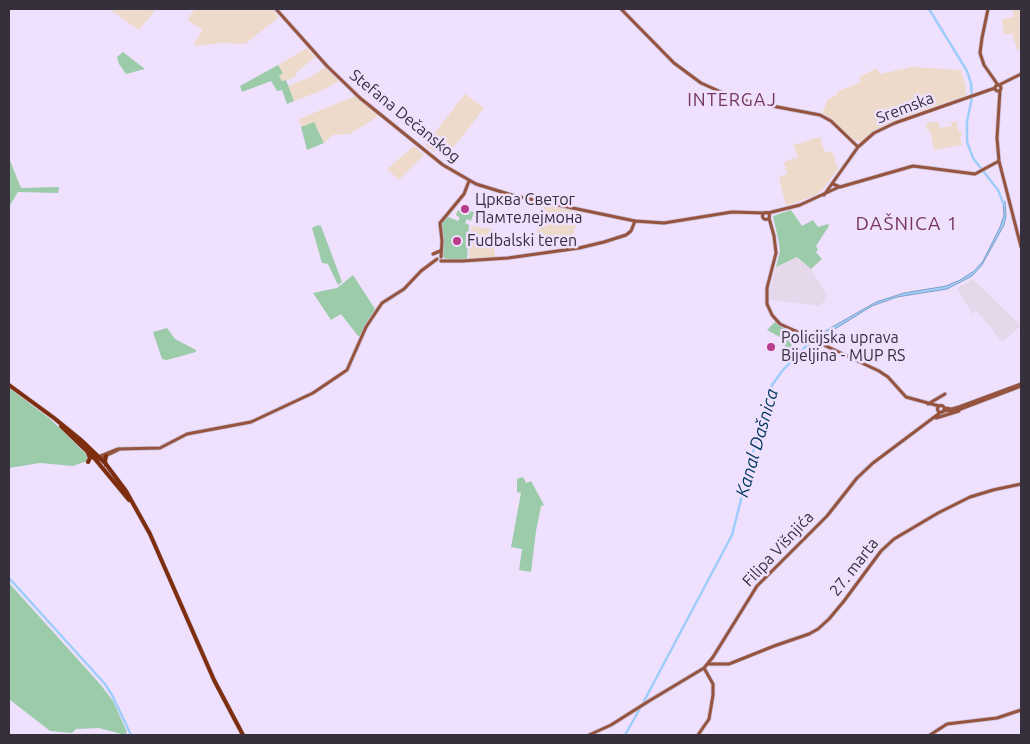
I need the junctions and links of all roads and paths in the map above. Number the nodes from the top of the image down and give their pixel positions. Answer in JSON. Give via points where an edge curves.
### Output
{"nodes":[{"id":1,"x":276,"y":9,"type":"edge"},
{"id":2,"x":621,"y":9,"type":"edge"},
{"id":3,"x":988,"y":9,"type":"edge"},
{"id":4,"x":1021,"y":74,"type":"edge"},
{"id":5,"x":997,"y":88,"type":"junction"},
{"id":6,"x":858,"y":147,"type":"junction"},
{"id":7,"x":999,"y":162,"type":"junction"},
{"id":8,"x":469,"y":181,"type":"junction"},
{"id":9,"x":833,"y":184,"type":"junction"},
{"id":10,"x":840,"y":187,"type":"junction"},
{"id":11,"x":824,"y":195,"type":"junction"},
{"id":12,"x":757,"y":207,"type":"dead end"},
{"id":13,"x":753,"y":212,"type":"junction"},
{"id":14,"x":766,"y":216,"type":"junction"},
{"id":15,"x":635,"y":221,"type":"junction"},
{"id":16,"x":1020,"y":237,"type":"edge"},
{"id":17,"x":1021,"y":247,"type":"edge"},
{"id":18,"x":440,"y":250,"type":"junction"},
{"id":19,"x":433,"y":254,"type":"dead end"},
{"id":20,"x":440,"y":259,"type":"junction"},
{"id":21,"x":818,"y":331,"type":"dead end"},
{"id":22,"x":812,"y":339,"type":"junction"},
{"id":23,"x":9,"y":385,"type":"edge"},
{"id":24,"x":1021,"y":385,"type":"edge"},
{"id":25,"x":945,"y":394,"type":"dead end"},
{"id":26,"x":929,"y":404,"type":"junction"},
{"id":27,"x":960,"y":409,"type":"junction"},
{"id":28,"x":941,"y":410,"type":"junction"},
{"id":29,"x":48,"y":414,"type":"junction"},
{"id":30,"x":934,"y":419,"type":"junction"},
{"id":31,"x":87,"y":451,"type":"junction"},
{"id":32,"x":95,"y":453,"type":"junction"},
{"id":33,"x":105,"y":455,"type":"junction"},
{"id":34,"x":95,"y":460,"type":"junction"},
{"id":35,"x":107,"y":467,"type":"junction"},
{"id":36,"x":1021,"y":484,"type":"edge"},
{"id":37,"x":136,"y":509,"type":"junction"},
{"id":38,"x":708,"y":664,"type":"junction"},
{"id":39,"x":704,"y":668,"type":"junction"},
{"id":40,"x":1021,"y":710,"type":"edge"},
{"id":41,"x":243,"y":735,"type":"edge"},
{"id":42,"x":589,"y":735,"type":"edge"},
{"id":43,"x":698,"y":735,"type":"edge"},
{"id":44,"x":930,"y":735,"type":"edge"}],
"edges":[{"from":1,"to":8,"type":"main road","name":"Stefana Dečanskog","via":[[360,98],[443,166]]},
{"from":2,"to":6,"type":"main road","via":[[674,63],[701,83],[751,102],[820,115]]},
{"from":3,"to":5,"type":"main road","via":[[980,53]]},
{"from":4,"to":5,"type":"main road","name":"Sremska"},
{"from":5,"to":6,"type":"main road","name":"Sremska","via":[[894,123],[874,133]]},
{"from":5,"to":7,"type":"main road"},
{"from":6,"to":9,"type":"main road","name":"Sremska"},
{"from":7,"to":10,"type":"main road","name":"Stefana Dečanskog","via":[[971,174],[913,166]]},
{"from":7,"to":16,"type":"main road"},
{"from":8,"to":15,"type":"main road","name":"Stefana Dečanskog","via":[[515,196]]},
{"from":8,"to":18,"type":"main road","via":[[464,194],[440,221]]},
{"from":9,"to":10,"type":"main road"},
{"from":9,"to":11,"type":"main road","name":"Sremska"},
{"from":10,"to":11,"type":"main road","name":"Stefana Dečanskog"},
{"from":11,"to":14,"type":"main road","name":"Stefana Dečanskog"},
{"from":12,"to":13,"type":"main road"},
{"from":13,"to":14,"type":"main road","name":"Stefana Dečanskog"},
{"from":13,"to":15,"type":"main road","name":"Stefana Dečanskog","via":[[731,212],[668,223]]},
{"from":14,"to":22,"type":"main road","via":[[772,228],[776,252],[767,288],[771,313],[791,330]]},
{"from":15,"to":20,"type":"main road","via":[[626,235],[579,248],[508,258],[450,262]]},
{"from":16,"to":17,"type":"main road"},
{"from":18,"to":19,"type":"main road"},
{"from":18,"to":20,"type":"main road"},
{"from":20,"to":33,"type":"main road","via":[[382,303],[366,326],[347,370],[313,394],[251,422],[187,434],[157,448],[124,448]]},
{"from":21,"to":22,"type":"main road"},
{"from":22,"to":26,"type":"main road","via":[[879,371],[905,396]]},
{"from":23,"to":29,"type":"main road"},
{"from":24,"to":27,"type":"main road"},
{"from":24,"to":28,"type":"main road","via":[[959,407]]},
{"from":25,"to":26,"type":"main road"},
{"from":26,"to":28,"type":"main road"},
{"from":27,"to":28,"type":"main road"},
{"from":27,"to":30,"type":"main road"},
{"from":28,"to":30,"type":"main road"},
{"from":29,"to":31,"type":"main road"},
{"from":29,"to":32,"type":"main road"},
{"from":30,"to":38,"type":"main road","name":"Filipa Višnjića","via":[[866,468],[827,516],[757,586]]},
{"from":31,"to":34,"type":"main road"},
{"from":31,"to":34,"type":"main road"},
{"from":32,"to":33,"type":"main road"},
{"from":32,"to":34,"type":"main road"},
{"from":33,"to":34,"type":"main road"},
{"from":33,"to":35,"type":"main road"},
{"from":34,"to":35,"type":"main road"},
{"from":34,"to":37,"type":"main road"},
{"from":35,"to":37,"type":"main road"},
{"from":36,"to":38,"type":"main road","name":"27. marta","via":[[969,498],[894,539],[818,629],[729,664]]},
{"from":37,"to":41,"type":"main road","via":[[162,559],[214,680]]},
{"from":38,"to":39,"type":"main road","name":"Filipa Višnjića"},
{"from":39,"to":42,"type":"main road","name":"Filipa Višnjića"},
{"from":39,"to":43,"type":"main road","via":[[713,684],[713,695],[709,718]]},
{"from":40,"to":44,"type":"main road","via":[[997,718],[948,724]]}]}
